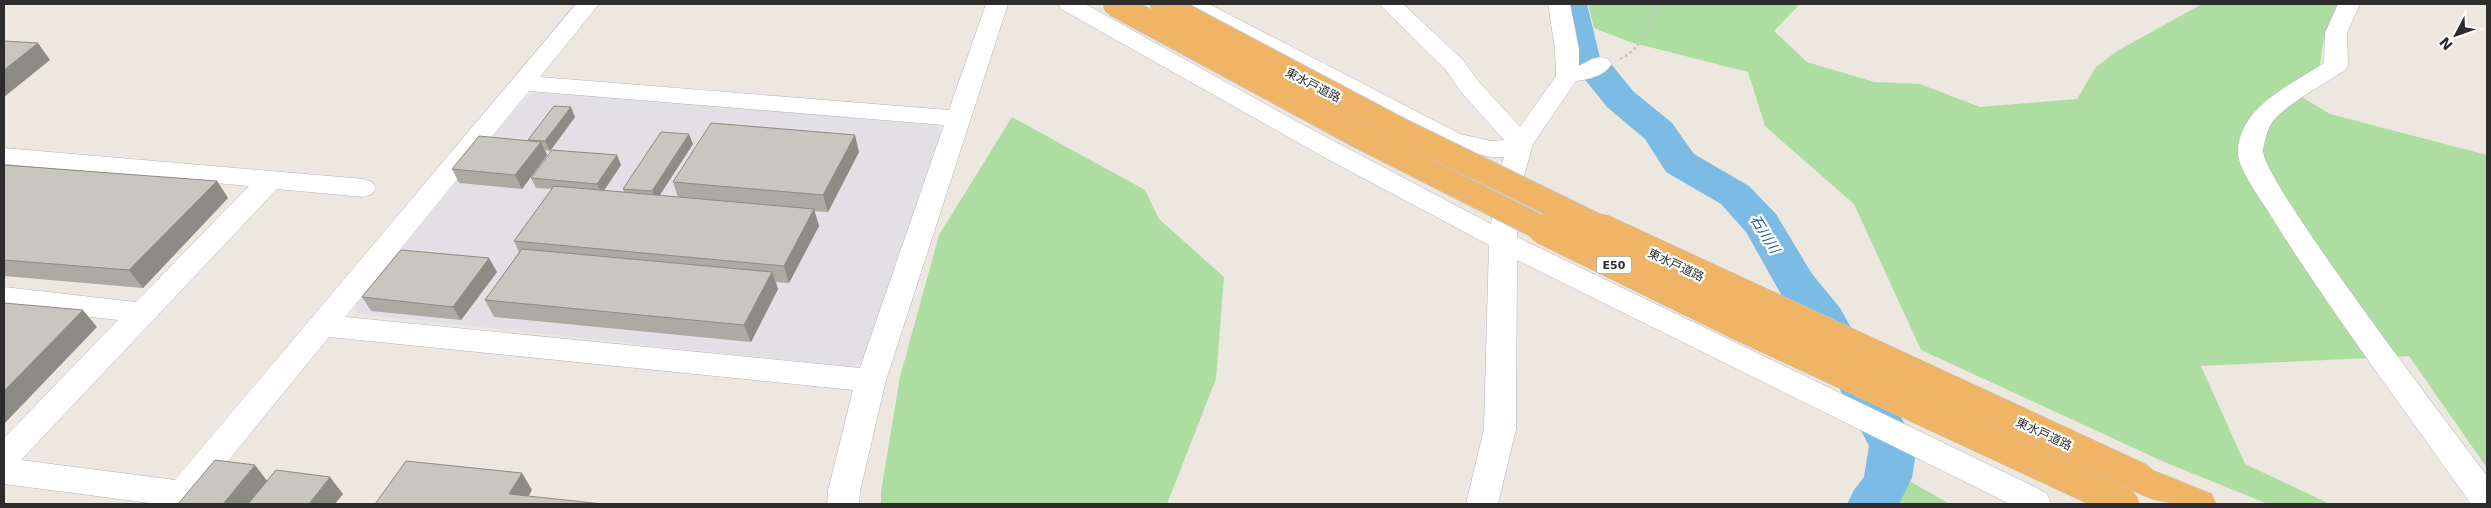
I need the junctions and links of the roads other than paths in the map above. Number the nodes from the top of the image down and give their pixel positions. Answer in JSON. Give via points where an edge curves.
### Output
{"nodes":[{"id":1,"x":588,"y":4,"type":"edge"},
{"id":2,"x":997,"y":4,"type":"edge"},
{"id":3,"x":1069,"y":4,"type":"edge"},
{"id":4,"x":1115,"y":4,"type":"edge"},
{"id":5,"x":1162,"y":4,"type":"edge"},
{"id":6,"x":1192,"y":4,"type":"edge"},
{"id":7,"x":1390,"y":4,"type":"edge"},
{"id":8,"x":1558,"y":4,"type":"edge"},
{"id":9,"x":2349,"y":4,"type":"edge"},
{"id":10,"x":523,"y":82,"type":"junction"},
{"id":11,"x":959,"y":119,"type":"junction"},
{"id":12,"x":1521,"y":146,"type":"junction"},
{"id":13,"x":4,"y":156,"type":"edge"},
{"id":14,"x":270,"y":180,"type":"junction"},
{"id":15,"x":362,"y":188,"type":"dead end"},
{"id":16,"x":1503,"y":241,"type":"junction"},
{"id":17,"x":4,"y":297,"type":"edge"},
{"id":18,"x":143,"y":313,"type":"junction"},
{"id":19,"x":324,"y":326,"type":"junction"},
{"id":20,"x":872,"y":380,"type":"junction"},
{"id":21,"x":4,"y":458,"type":"edge"},
{"id":22,"x":4,"y":472,"type":"edge"},
{"id":23,"x":2132,"y":491,"type":"edge"},
{"id":24,"x":178,"y":499,"type":"edge"},
{"id":25,"x":2487,"y":501,"type":"edge"},
{"id":26,"x":843,"y":504,"type":"edge"},
{"id":27,"x":1482,"y":504,"type":"edge"},
{"id":28,"x":2035,"y":504,"type":"edge"},
{"id":29,"x":2200,"y":504,"type":"edge"}],
"edges":[{"from":1,"to":10,"type":"street"},
{"from":2,"to":11,"type":"street"},
{"from":3,"to":16,"type":"street","via":[[1291,129]]},
{"from":4,"to":23,"type":"highway","name":"東水戸道路","number":"E50","bridge":true,"via":[[1370,143],[1759,335]]},
{"from":5,"to":23,"type":"highway","name":"東水戸道路","number":"E50","bridge":true,"via":[[1384,122]]},
{"from":6,"to":12,"type":"street","via":[[1452,140],[1491,149]]},
{"from":7,"to":12,"type":"street","via":[[1455,65]]},
{"from":8,"to":12,"type":"street","via":[[1567,49],[1585,71]]},
{"from":9,"to":25,"type":"street","via":[[2336,32],[2336,66],[2277,105],[2259,121],[2250,152],[2257,172],[2306,250]]},
{"from":10,"to":11,"type":"street"},
{"from":10,"to":19,"type":"street"},
{"from":11,"to":20,"type":"street"},
{"from":12,"to":16,"type":"street","via":[[1509,183]]},
{"from":13,"to":14,"type":"street"},
{"from":14,"to":15,"type":"street"},
{"from":14,"to":18,"type":"street"},
{"from":16,"to":27,"type":"street","via":[[1500,429]]},
{"from":16,"to":28,"type":"street"},
{"from":17,"to":18,"type":"street"},
{"from":18,"to":21,"type":"street"},
{"from":19,"to":20,"type":"street"},
{"from":19,"to":24,"type":"street"},
{"from":20,"to":26,"type":"street"},
{"from":22,"to":24,"type":"street"},
{"from":23,"to":29,"type":"highway","name":"東水戸道路","number":"E50"}]}
